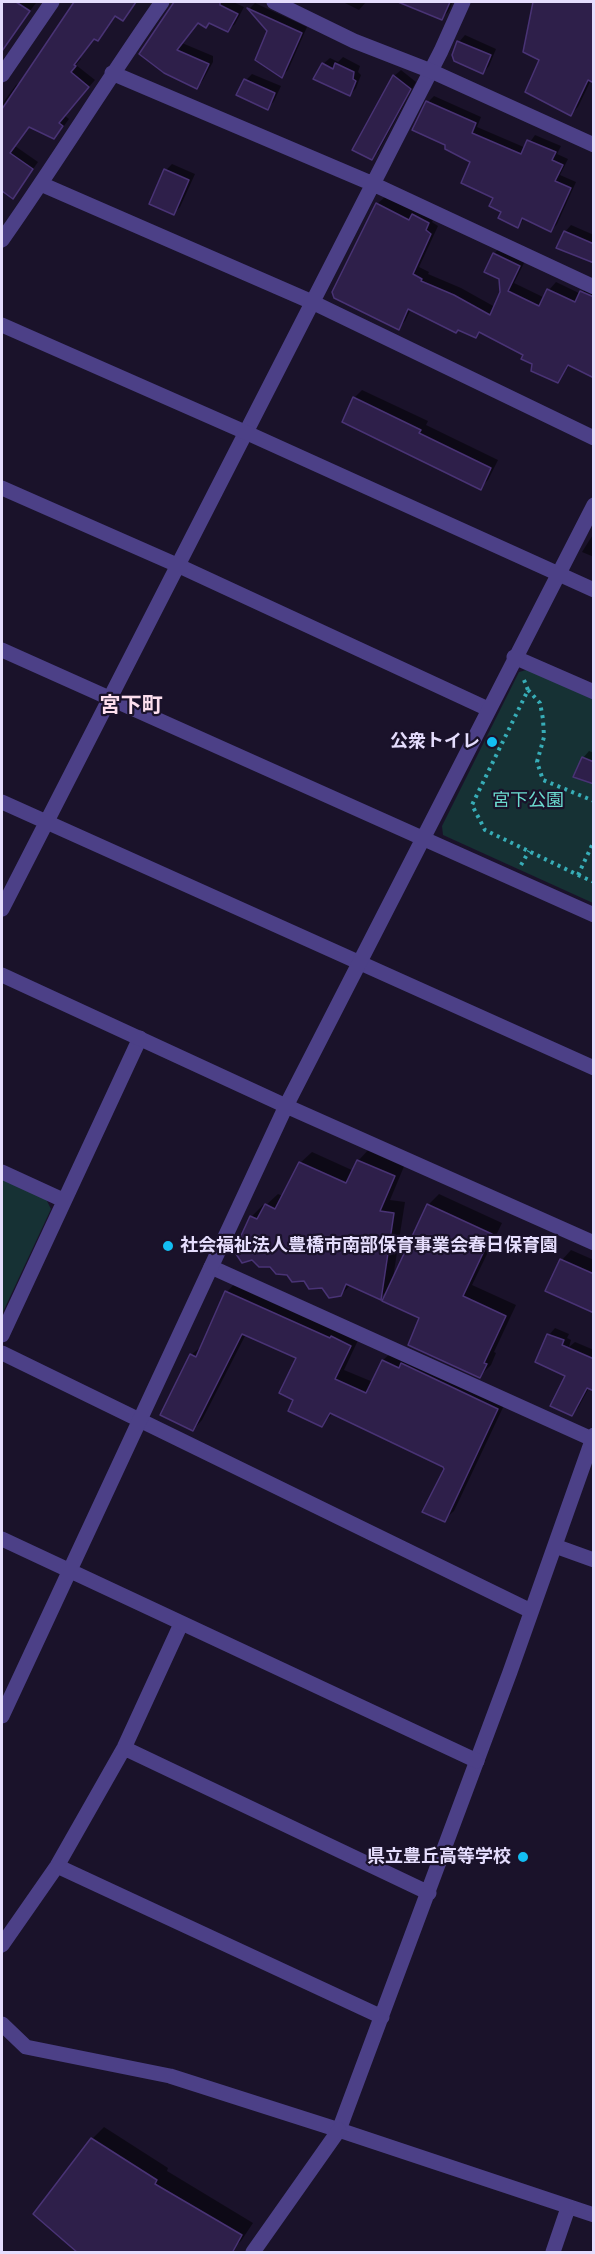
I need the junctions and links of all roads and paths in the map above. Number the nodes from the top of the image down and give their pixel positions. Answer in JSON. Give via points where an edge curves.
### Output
{"nodes":[{"id":1,"x":52,"y":2,"type":"edge"},
{"id":2,"x":162,"y":2,"type":"edge"},
{"id":3,"x":274,"y":2,"type":"edge"},
{"id":4,"x":463,"y":2,"type":"edge"},
{"id":5,"x":431,"y":71,"type":"junction"},
{"id":6,"x":112,"y":73,"type":"junction"},
{"id":7,"x":2,"y":75,"type":"edge"},
{"id":8,"x":594,"y":145,"type":"edge"},
{"id":9,"x":41,"y":184,"type":"junction"},
{"id":10,"x":373,"y":184,"type":"junction"},
{"id":11,"x":2,"y":240,"type":"edge"},
{"id":12,"x":594,"y":287,"type":"edge"},
{"id":13,"x":312,"y":302,"type":"junction"},
{"id":14,"x":2,"y":325,"type":"edge"},
{"id":15,"x":245,"y":432,"type":"junction"},
{"id":16,"x":594,"y":438,"type":"edge"},
{"id":17,"x":2,"y":488,"type":"edge"},
{"id":18,"x":594,"y":505,"type":"edge"},
{"id":19,"x":177,"y":565,"type":"junction"},
{"id":20,"x":558,"y":574,"type":"junction"},
{"id":21,"x":594,"y":591,"type":"edge"},
{"id":22,"x":2,"y":650,"type":"edge"},
{"id":23,"x":514,"y":657,"type":"junction"},
{"id":24,"x":528,"y":690,"type":"dead end"},
{"id":25,"x":594,"y":692,"type":"edge"},
{"id":26,"x":109,"y":698,"type":"junction"},
{"id":27,"x":488,"y":709,"type":"junction"},
{"id":28,"x":512,"y":723,"type":"dead end"},
{"id":29,"x":594,"y":801,"type":"edge"},
{"id":30,"x":2,"y":802,"type":"edge"},
{"id":31,"x":46,"y":822,"type":"junction"},
{"id":32,"x":423,"y":839,"type":"junction"},
{"id":33,"x":594,"y":841,"type":"edge"},
{"id":34,"x":578,"y":875,"type":"junction"},
{"id":35,"x":594,"y":882,"type":"edge"},
{"id":36,"x":2,"y":909,"type":"edge"},
{"id":37,"x":594,"y":915,"type":"edge"},
{"id":38,"x":360,"y":963,"type":"junction"},
{"id":39,"x":2,"y":975,"type":"edge"},
{"id":40,"x":141,"y":1038,"type":"junction"},
{"id":41,"x":594,"y":1068,"type":"edge"},
{"id":42,"x":286,"y":1106,"type":"junction"},
{"id":43,"x":2,"y":1172,"type":"edge"},
{"id":44,"x":63,"y":1200,"type":"junction"},
{"id":45,"x":594,"y":1243,"type":"edge"},
{"id":46,"x":211,"y":1267,"type":"junction"},
{"id":47,"x":2,"y":1335,"type":"edge"},
{"id":48,"x":2,"y":1353,"type":"edge"},
{"id":49,"x":138,"y":1420,"type":"junction"},
{"id":50,"x":593,"y":1437,"type":"edge"},
{"id":51,"x":2,"y":1539,"type":"edge"},
{"id":52,"x":555,"y":1546,"type":"junction"},
{"id":53,"x":594,"y":1560,"type":"edge"},
{"id":54,"x":69,"y":1571,"type":"junction"},
{"id":55,"x":531,"y":1611,"type":"junction"},
{"id":56,"x":181,"y":1624,"type":"junction"},
{"id":57,"x":2,"y":1716,"type":"edge"},
{"id":58,"x":124,"y":1748,"type":"junction"},
{"id":59,"x":477,"y":1761,"type":"junction"},
{"id":60,"x":57,"y":1866,"type":"junction"},
{"id":61,"x":429,"y":1893,"type":"junction"},
{"id":62,"x":2,"y":1945,"type":"edge"},
{"id":63,"x":382,"y":2017,"type":"junction"},
{"id":64,"x":2,"y":2024,"type":"edge"},
{"id":65,"x":339,"y":2130,"type":"junction"},
{"id":66,"x":568,"y":2208,"type":"junction"},
{"id":67,"x":594,"y":2216,"type":"edge"},
{"id":68,"x":253,"y":2253,"type":"edge"},
{"id":69,"x":553,"y":2253,"type":"edge"}],
"edges":[{"from":1,"to":7,"type":"street"},
{"from":2,"to":6,"type":"street"},
{"from":3,"to":5,"type":"street","via":[[354,41]]},
{"from":4,"to":5,"type":"street"},
{"from":5,"to":8,"type":"street"},
{"from":5,"to":10,"type":"street"},
{"from":6,"to":9,"type":"street"},
{"from":6,"to":10,"type":"street"},
{"from":9,"to":11,"type":"street"},
{"from":9,"to":13,"type":"street"},
{"from":10,"to":12,"type":"street"},
{"from":10,"to":13,"type":"street"},
{"from":13,"to":15,"type":"street"},
{"from":13,"to":16,"type":"street"},
{"from":14,"to":15,"type":"street"},
{"from":15,"to":19,"type":"street"},
{"from":15,"to":20,"type":"street"},
{"from":17,"to":19,"type":"street"},
{"from":18,"to":20,"type":"street"},
{"from":19,"to":26,"type":"street"},
{"from":19,"to":27,"type":"street"},
{"from":20,"to":21,"type":"street"},
{"from":20,"to":23,"type":"street"},
{"from":22,"to":26,"type":"street"},
{"from":23,"to":25,"type":"street"},
{"from":23,"to":27,"type":"street"},
{"from":24,"to":29,"type":"path","via":[[540,703],[543,719],[544,737],[537,762],[543,780]]},
{"from":26,"to":31,"type":"street"},
{"from":26,"to":32,"type":"street"},
{"from":27,"to":32,"type":"street"},
{"from":28,"to":34,"type":"path","via":[[472,805],[485,830]]},
{"from":30,"to":31,"type":"street"},
{"from":31,"to":36,"type":"street"},
{"from":31,"to":38,"type":"street"},
{"from":32,"to":37,"type":"street"},
{"from":32,"to":38,"type":"street"},
{"from":33,"to":34,"type":"path"},
{"from":34,"to":35,"type":"path"},
{"from":38,"to":41,"type":"street"},
{"from":38,"to":42,"type":"street"},
{"from":39,"to":40,"type":"street"},
{"from":40,"to":42,"type":"street"},
{"from":40,"to":44,"type":"street"},
{"from":42,"to":45,"type":"street"},
{"from":42,"to":46,"type":"street"},
{"from":43,"to":44,"type":"street"},
{"from":44,"to":47,"type":"street"},
{"from":46,"to":49,"type":"street"},
{"from":46,"to":50,"type":"street"},
{"from":48,"to":49,"type":"street"},
{"from":49,"to":54,"type":"street"},
{"from":49,"to":55,"type":"street"},
{"from":50,"to":52,"type":"street"},
{"from":51,"to":54,"type":"street"},
{"from":52,"to":53,"type":"street"},
{"from":52,"to":55,"type":"street"},
{"from":54,"to":56,"type":"street"},
{"from":54,"to":57,"type":"street"},
{"from":55,"to":59,"type":"street"},
{"from":56,"to":58,"type":"street"},
{"from":56,"to":59,"type":"street"},
{"from":58,"to":60,"type":"street"},
{"from":58,"to":61,"type":"street"},
{"from":59,"to":61,"type":"street"},
{"from":60,"to":62,"type":"street"},
{"from":60,"to":63,"type":"street"},
{"from":61,"to":63,"type":"street"},
{"from":63,"to":65,"type":"street"},
{"from":64,"to":65,"type":"street","via":[[26,2047],[170,2076]]},
{"from":65,"to":66,"type":"street"},
{"from":65,"to":68,"type":"street"},
{"from":66,"to":67,"type":"street"},
{"from":66,"to":69,"type":"street"}]}
